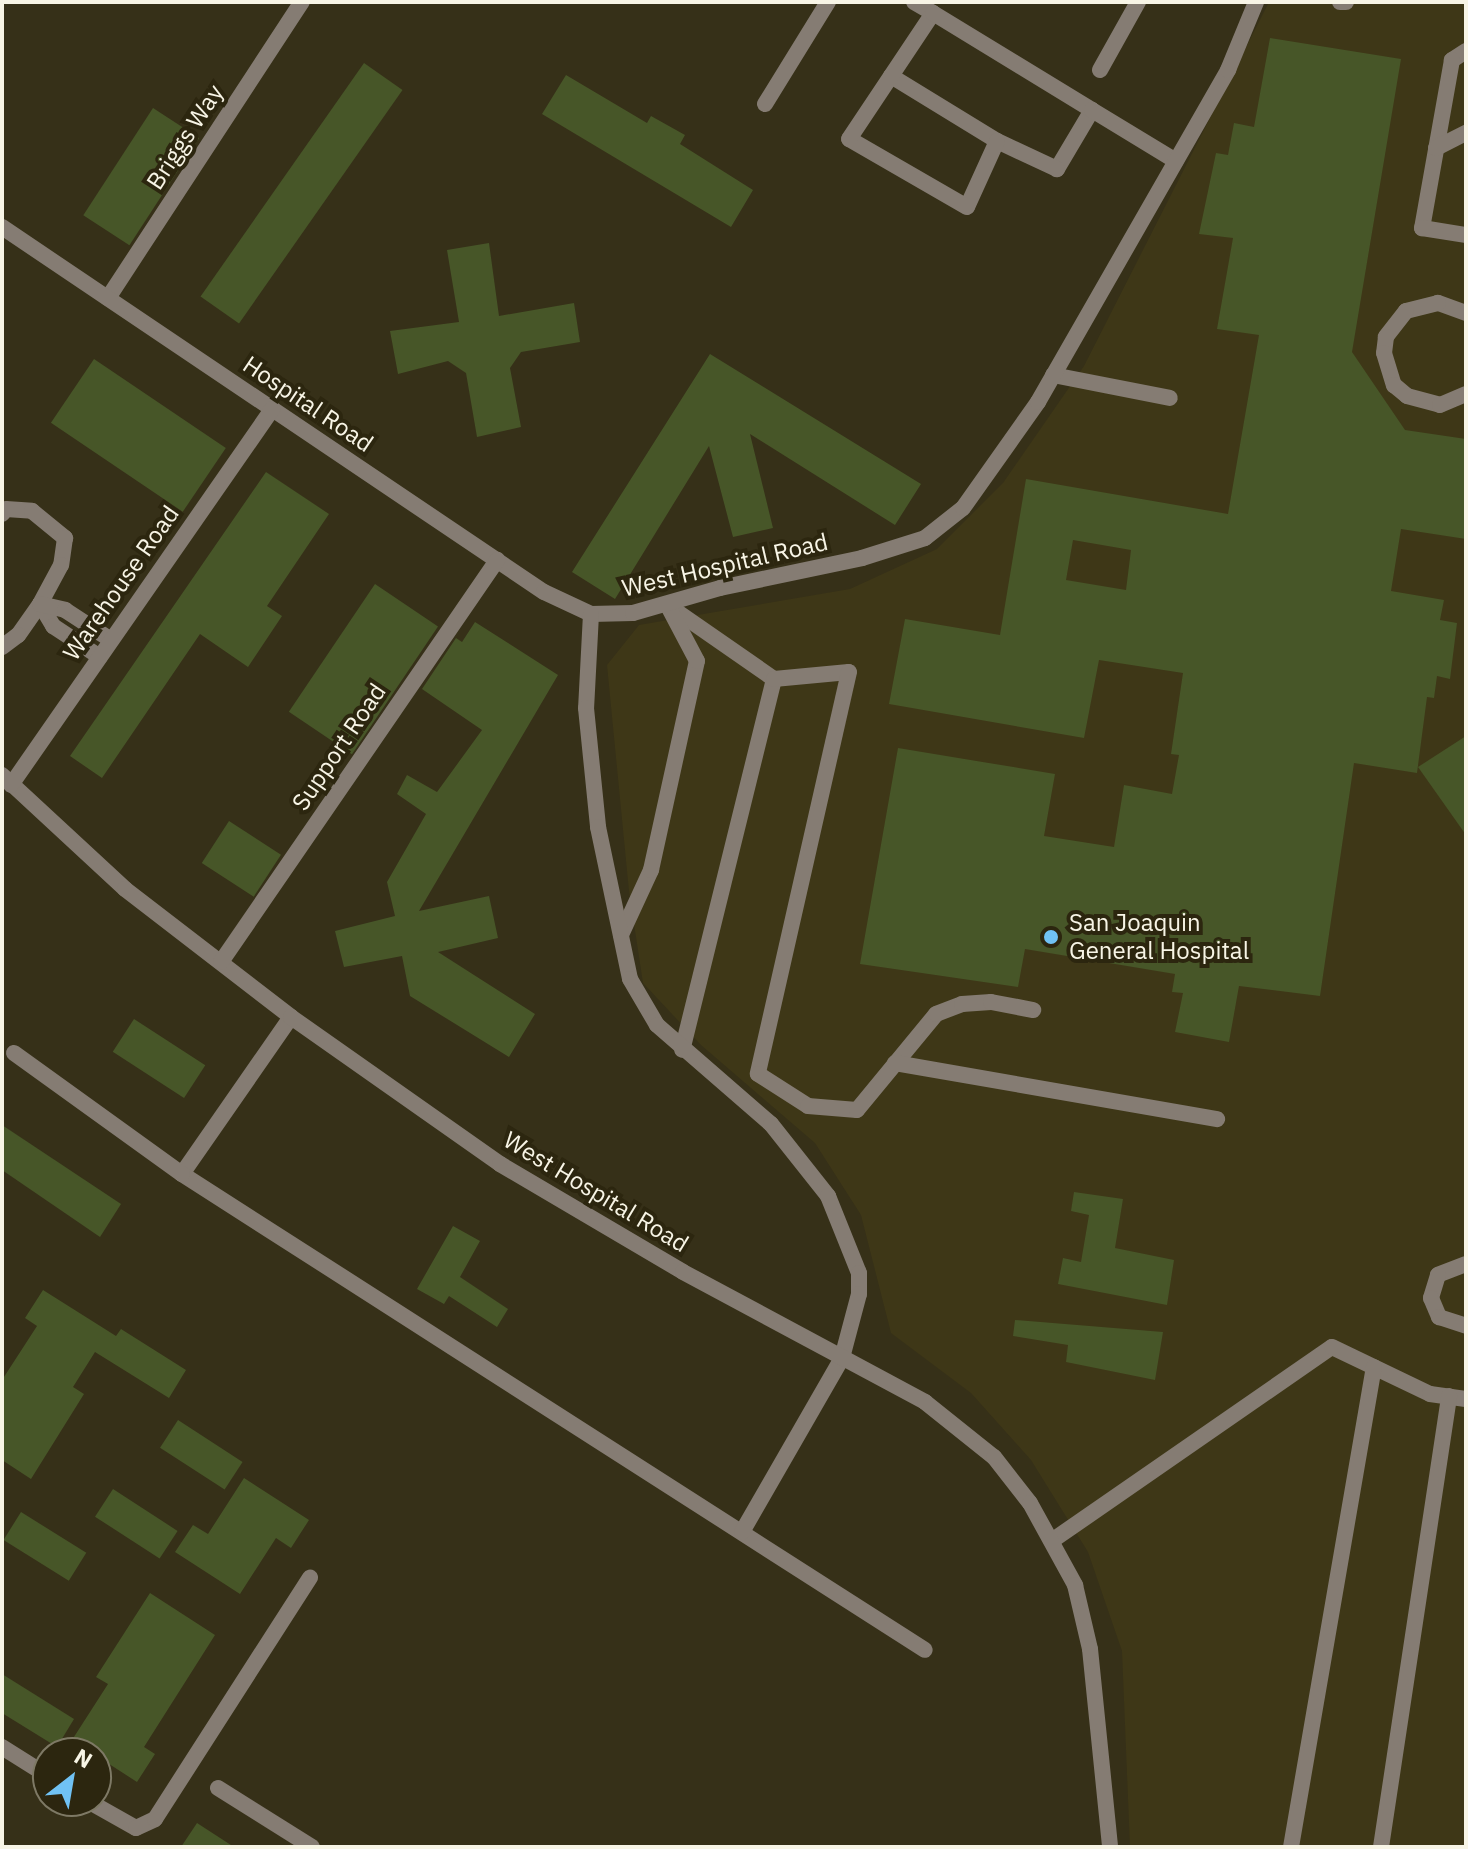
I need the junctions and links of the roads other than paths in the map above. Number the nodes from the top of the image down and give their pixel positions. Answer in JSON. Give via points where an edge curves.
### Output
{"nodes":[{"id":1,"x":302,"y":2,"type":"edge"},
{"id":2,"x":828,"y":2,"type":"edge"},
{"id":3,"x":914,"y":2,"type":"edge"},
{"id":4,"x":1138,"y":2,"type":"edge"},
{"id":5,"x":1256,"y":2,"type":"edge"},
{"id":6,"x":1340,"y":2,"type":"edge"},
{"id":7,"x":1346,"y":2,"type":"edge"},
{"id":8,"x":933,"y":13,"type":"junction"},
{"id":9,"x":1466,"y":51,"type":"edge"},
{"id":10,"x":1100,"y":70,"type":"dead end"},
{"id":11,"x":891,"y":76,"type":"junction"},
{"id":12,"x":765,"y":104,"type":"dead end"},
{"id":13,"x":1092,"y":110,"type":"junction"},
{"id":14,"x":1466,"y":133,"type":"edge"},
{"id":15,"x":997,"y":141,"type":"junction"},
{"id":16,"x":1436,"y":148,"type":"junction"},
{"id":17,"x":1176,"y":161,"type":"junction"},
{"id":18,"x":2,"y":227,"type":"edge"},
{"id":19,"x":1466,"y":235,"type":"edge"},
{"id":20,"x":108,"y":298,"type":"junction"},
{"id":21,"x":1466,"y":313,"type":"edge"},
{"id":22,"x":1053,"y":375,"type":"junction"},
{"id":23,"x":1466,"y":394,"type":"edge"},
{"id":24,"x":1170,"y":398,"type":"dead end"},
{"id":25,"x":272,"y":409,"type":"junction"},
{"id":26,"x":2,"y":514,"type":"edge"},
{"id":27,"x":497,"y":560,"type":"junction"},
{"id":28,"x":40,"y":604,"type":"junction"},
{"id":29,"x":666,"y":604,"type":"junction"},
{"id":30,"x":591,"y":614,"type":"junction"},
{"id":31,"x":111,"y":640,"type":"junction"},
{"id":32,"x":2,"y":647,"type":"edge"},
{"id":33,"x":100,"y":657,"type":"junction"},
{"id":34,"x":774,"y":679,"type":"junction"},
{"id":35,"x":6,"y":780,"type":"edge"},
{"id":36,"x":621,"y":935,"type":"junction"},
{"id":37,"x":221,"y":962,"type":"junction"},
{"id":38,"x":1033,"y":1010,"type":"dead end"},
{"id":39,"x":291,"y":1017,"type":"junction"},
{"id":40,"x":682,"y":1050,"type":"junction"},
{"id":41,"x":14,"y":1053,"type":"dead end"},
{"id":42,"x":895,"y":1063,"type":"junction"},
{"id":43,"x":1217,"y":1119,"type":"dead end"},
{"id":44,"x":182,"y":1174,"type":"junction"},
{"id":45,"x":1466,"y":1264,"type":"edge"},
{"id":46,"x":1466,"y":1326,"type":"edge"},
{"id":47,"x":842,"y":1358,"type":"junction"},
{"id":48,"x":1374,"y":1367,"type":"junction"},
{"id":49,"x":1449,"y":1396,"type":"junction"},
{"id":50,"x":1466,"y":1399,"type":"edge"},
{"id":51,"x":742,"y":1532,"type":"junction"},
{"id":52,"x":1053,"y":1540,"type":"junction"},
{"id":53,"x":310,"y":1578,"type":"dead end"},
{"id":54,"x":925,"y":1650,"type":"dead end"},
{"id":55,"x":2,"y":1747,"type":"edge"},
{"id":56,"x":32,"y":1766,"type":"edge"},
{"id":57,"x":218,"y":1788,"type":"dead end"},
{"id":58,"x":112,"y":1814,"type":"edge"},
{"id":59,"x":312,"y":1847,"type":"edge"},
{"id":60,"x":1110,"y":1847,"type":"edge"},
{"id":61,"x":1291,"y":1847,"type":"edge"},
{"id":62,"x":1381,"y":1847,"type":"edge"}],
"edges":[{"from":1,"to":20,"type":"street","name":"Briggs Way"},
{"from":2,"to":12,"type":"street"},
{"from":3,"to":8,"type":"street"},
{"from":4,"to":10,"type":"street"},
{"from":5,"to":17,"type":"street","name":"West Hospital Road","via":[[1228,70]]},
{"from":6,"to":7,"type":"street"},
{"from":8,"to":11,"type":"street"},
{"from":8,"to":13,"type":"street"},
{"from":9,"to":16,"type":"street","via":[[1452,60]]},
{"from":11,"to":15,"type":"street"},
{"from":11,"to":15,"type":"street","via":[[849,139],[967,207]]},
{"from":13,"to":15,"type":"street","via":[[1057,169]]},
{"from":13,"to":17,"type":"street"},
{"from":14,"to":16,"type":"street"},
{"from":16,"to":19,"type":"street","via":[[1422,228]]},
{"from":17,"to":22,"type":"street","name":"West Hospital Road"},
{"from":18,"to":20,"type":"street","name":"Hospital Road"},
{"from":20,"to":25,"type":"street","name":"Hospital Road"},
{"from":21,"to":23,"type":"street","via":[[1438,303],[1406,311],[1386,337],[1384,353],[1394,385],[1407,396],[1440,405]]},
{"from":22,"to":24,"type":"street"},
{"from":22,"to":29,"type":"street","name":"West Hospital Road","via":[[981,486],[925,538]]},
{"from":25,"to":27,"type":"street","name":"Hospital Road"},
{"from":25,"to":31,"type":"street","name":"Warehouse Road"},
{"from":26,"to":28,"type":"street","via":[[6,509],[32,511],[65,538],[61,565]]},
{"from":27,"to":30,"type":"street","name":"Hospital Road"},
{"from":27,"to":37,"type":"street","name":"Support Road"},
{"from":28,"to":31,"type":"street","via":[[65,610]]},
{"from":28,"to":32,"type":"street","via":[[18,635]]},
{"from":28,"to":33,"type":"street","via":[[53,626]]},
{"from":29,"to":30,"type":"street","name":"West Hospital Road","via":[[633,613]]},
{"from":29,"to":34,"type":"street"},
{"from":29,"to":36,"type":"street","via":[[697,661],[651,870]]},
{"from":30,"to":36,"type":"street","via":[[586,708],[598,827]]},
{"from":31,"to":33,"type":"street","name":"Warehouse Road"},
{"from":33,"to":35,"type":"street","name":"Warehouse Road"},
{"from":34,"to":40,"type":"street"},
{"from":34,"to":42,"type":"street","via":[[849,672],[758,1074],[808,1106],[857,1110]]},
{"from":35,"to":37,"type":"street","name":"West Hospital Road","via":[[125,889]]},
{"from":36,"to":40,"type":"street","via":[[630,979],[657,1025]]},
{"from":37,"to":39,"type":"street","name":"West Hospital Road"},
{"from":38,"to":42,"type":"street","via":[[962,1004],[936,1014]]},
{"from":39,"to":44,"type":"street"},
{"from":39,"to":47,"type":"street","name":"West Hospital Road","via":[[500,1164]]},
{"from":40,"to":47,"type":"street","via":[[771,1124],[828,1196],[859,1273],[859,1294]]},
{"from":41,"to":44,"type":"street"},
{"from":42,"to":43,"type":"street"},
{"from":44,"to":51,"type":"street"},
{"from":45,"to":46,"type":"street","via":[[1438,1275],[1431,1298],[1439,1317]]},
{"from":47,"to":51,"type":"street"},
{"from":47,"to":52,"type":"street","name":"West Hospital Road","via":[[953,1419],[994,1457]]},
{"from":48,"to":49,"type":"street","via":[[1430,1394]]},
{"from":48,"to":52,"type":"street","via":[[1332,1347]]},
{"from":48,"to":61,"type":"street"},
{"from":49,"to":50,"type":"street"},
{"from":49,"to":62,"type":"street"},
{"from":51,"to":54,"type":"street"},
{"from":52,"to":60,"type":"street","name":"West Hospital Road","via":[[1075,1585],[1090,1649]]},
{"from":53,"to":58,"type":"street","via":[[155,1819],[136,1828]]},
{"from":55,"to":56,"type":"street"},
{"from":57,"to":59,"type":"street"}]}
